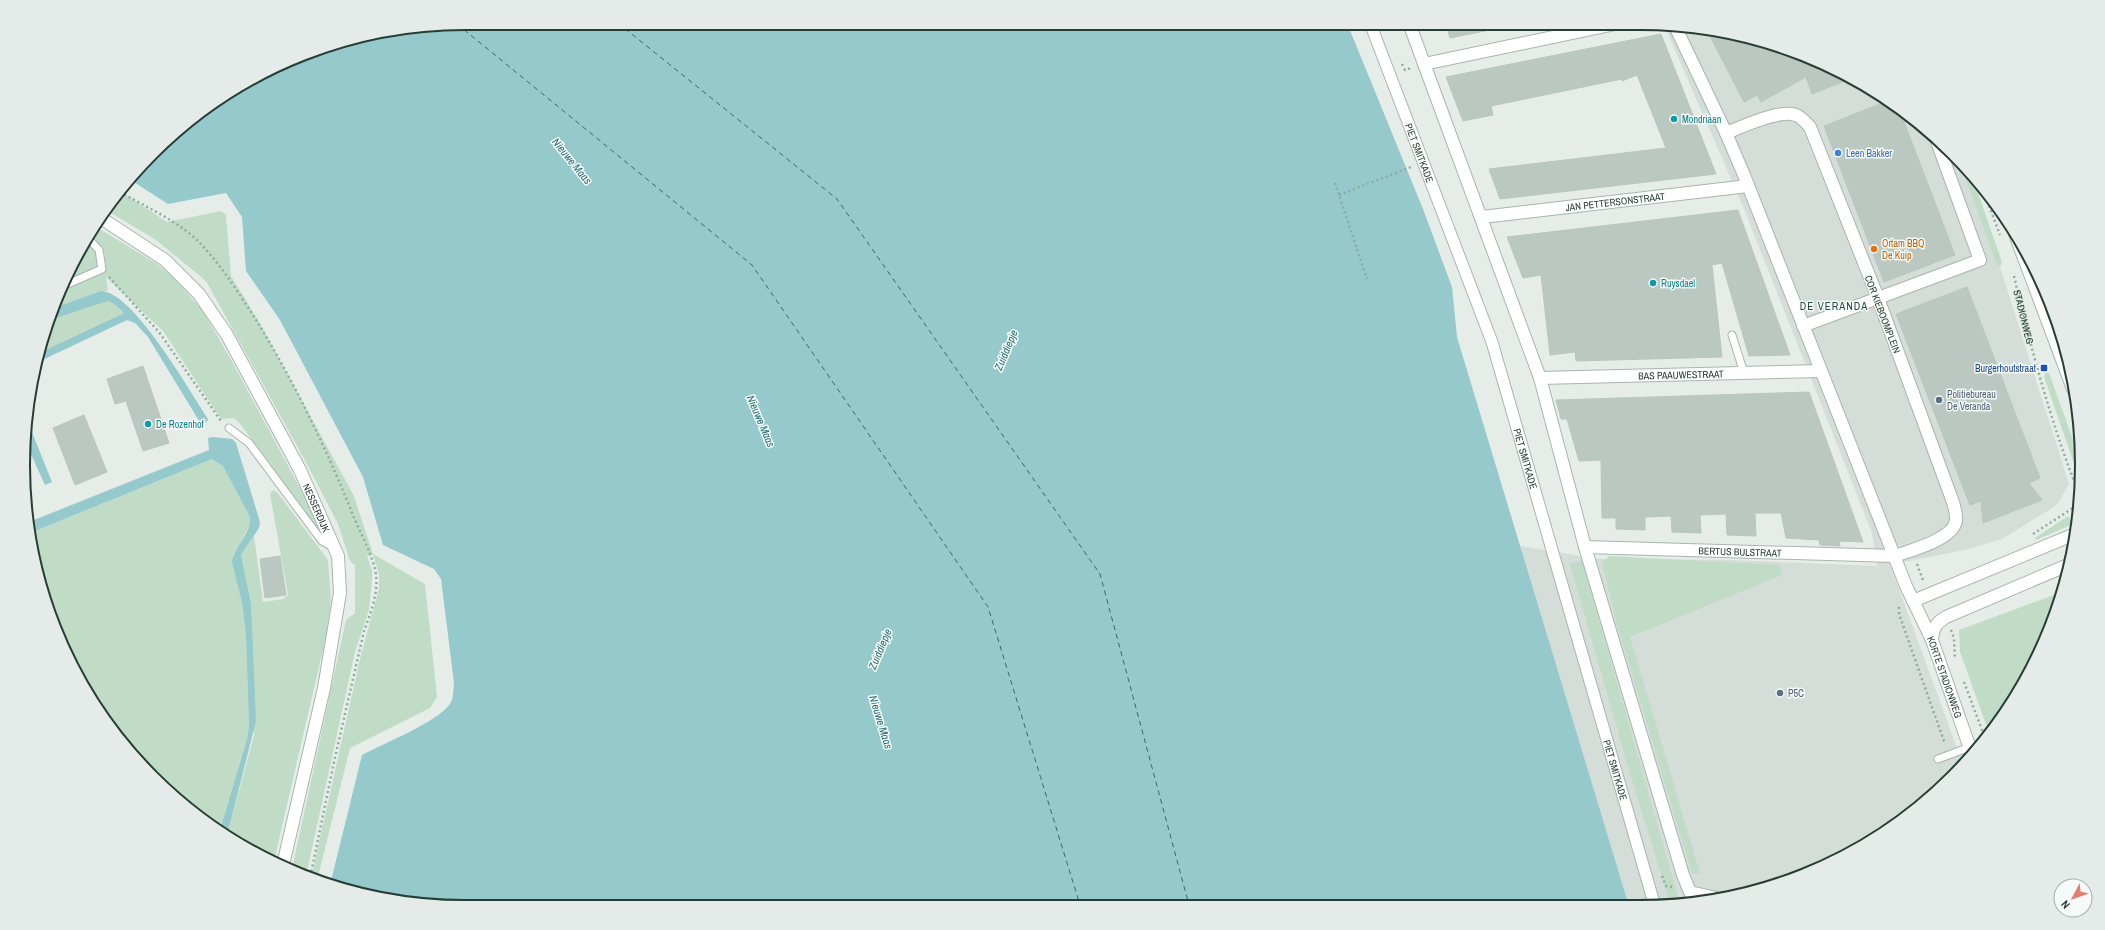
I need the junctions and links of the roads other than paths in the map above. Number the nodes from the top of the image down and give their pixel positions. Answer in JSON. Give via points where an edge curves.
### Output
{"nodes":[{"id":1,"x":1373,"y":30,"type":"edge"},
{"id":2,"x":1412,"y":30,"type":"edge"},
{"id":3,"x":1587,"y":30,"type":"edge"},
{"id":4,"x":1678,"y":32,"type":"edge"},
{"id":5,"x":1424,"y":64,"type":"junction"},
{"id":6,"x":1726,"y":133,"type":"junction"},
{"id":7,"x":1940,"y":150,"type":"edge"},
{"id":8,"x":1748,"y":186,"type":"junction"},
{"id":9,"x":1482,"y":217,"type":"junction"},
{"id":10,"x":105,"y":221,"type":"edge"},
{"id":11,"x":91,"y":242,"type":"edge"},
{"id":12,"x":2026,"y":265,"type":"edge"},
{"id":13,"x":70,"y":283,"type":"edge"},
{"id":14,"x":1878,"y":298,"type":"junction"},
{"id":15,"x":1803,"y":326,"type":"junction"},
{"id":16,"x":1732,"y":335,"type":"dead end"},
{"id":17,"x":2062,"y":360,"type":"edge"},
{"id":18,"x":1821,"y":371,"type":"junction"},
{"id":19,"x":1744,"y":373,"type":"junction"},
{"id":20,"x":1540,"y":378,"type":"junction"},
{"id":21,"x":229,"y":428,"type":"road end"},
{"id":22,"x":2069,"y":537,"type":"edge"},
{"id":23,"x":1585,"y":547,"type":"junction"},
{"id":24,"x":335,"y":548,"type":"junction"},
{"id":25,"x":1894,"y":556,"type":"junction"},
{"id":26,"x":2063,"y":567,"type":"edge"},
{"id":27,"x":1913,"y":601,"type":"junction"},
{"id":28,"x":1932,"y":640,"type":"junction"},
{"id":29,"x":1970,"y":748,"type":"edge"},
{"id":30,"x":1968,"y":751,"type":"edge"},
{"id":31,"x":1938,"y":759,"type":"dead end"},
{"id":32,"x":284,"y":860,"type":"edge"},
{"id":33,"x":1703,"y":895,"type":"edge"},
{"id":34,"x":1653,"y":900,"type":"edge"}],
"edges":[{"from":1,"to":34,"type":"street","name":"PIET SMITKADE","via":[[1492,342]]},
{"from":2,"to":5,"type":"street"},
{"from":3,"to":5,"type":"street"},
{"from":4,"to":6,"type":"street"},
{"from":5,"to":9,"type":"street"},
{"from":6,"to":8,"type":"street"},
{"from":6,"to":14,"type":"street","name":"COR KIEBOOMPLEIN","via":[[1776,115],[1789,113],[1798,116],[1810,127]]},
{"from":7,"to":14,"type":"street","via":[[1980,260]]},
{"from":8,"to":9,"type":"street","name":"JAN PETTERSONSTRAAT"},
{"from":8,"to":15,"type":"street"},
{"from":9,"to":20,"type":"street"},
{"from":10,"to":24,"type":"street","name":"NESSERDIJK","via":[[165,260],[204,300],[227,335],[296,463]]},
{"from":11,"to":13,"type":"lane","via":[[99,250],[102,270]]},
{"from":12,"to":17,"type":"street","name":"STADIONWEG"},
{"from":14,"to":15,"type":"street"},
{"from":14,"to":25,"type":"street","name":"COR KIEBOOMPLEIN","via":[[1956,512],[1956,523],[1945,536]]},
{"from":15,"to":18,"type":"street"},
{"from":16,"to":19,"type":"lane"},
{"from":18,"to":19,"type":"street","name":"BAS PAAUWESTRAAT"},
{"from":18,"to":25,"type":"street"},
{"from":19,"to":20,"type":"street","name":"BAS PAAUWESTRAAT"},
{"from":20,"to":23,"type":"street"},
{"from":21,"to":24,"type":"lane","via":[[248,443],[322,541]]},
{"from":22,"to":27,"type":"street"},
{"from":23,"to":25,"type":"street","name":"BERTUS BULSTRAAT"},
{"from":23,"to":33,"type":"street","via":[[1683,875],[1690,892]]},
{"from":24,"to":32,"type":"street","name":"NESSERDIJK","via":[[340,568],[337,615],[324,688]]},
{"from":25,"to":27,"type":"street"},
{"from":26,"to":28,"type":"street","via":[[1946,617],[1933,629]]},
{"from":27,"to":28,"type":"street","name":"KORTE STADIONWEG"},
{"from":28,"to":29,"type":"street","name":"KORTE STADIONWEG"},
{"from":30,"to":31,"type":"lane"}]}
